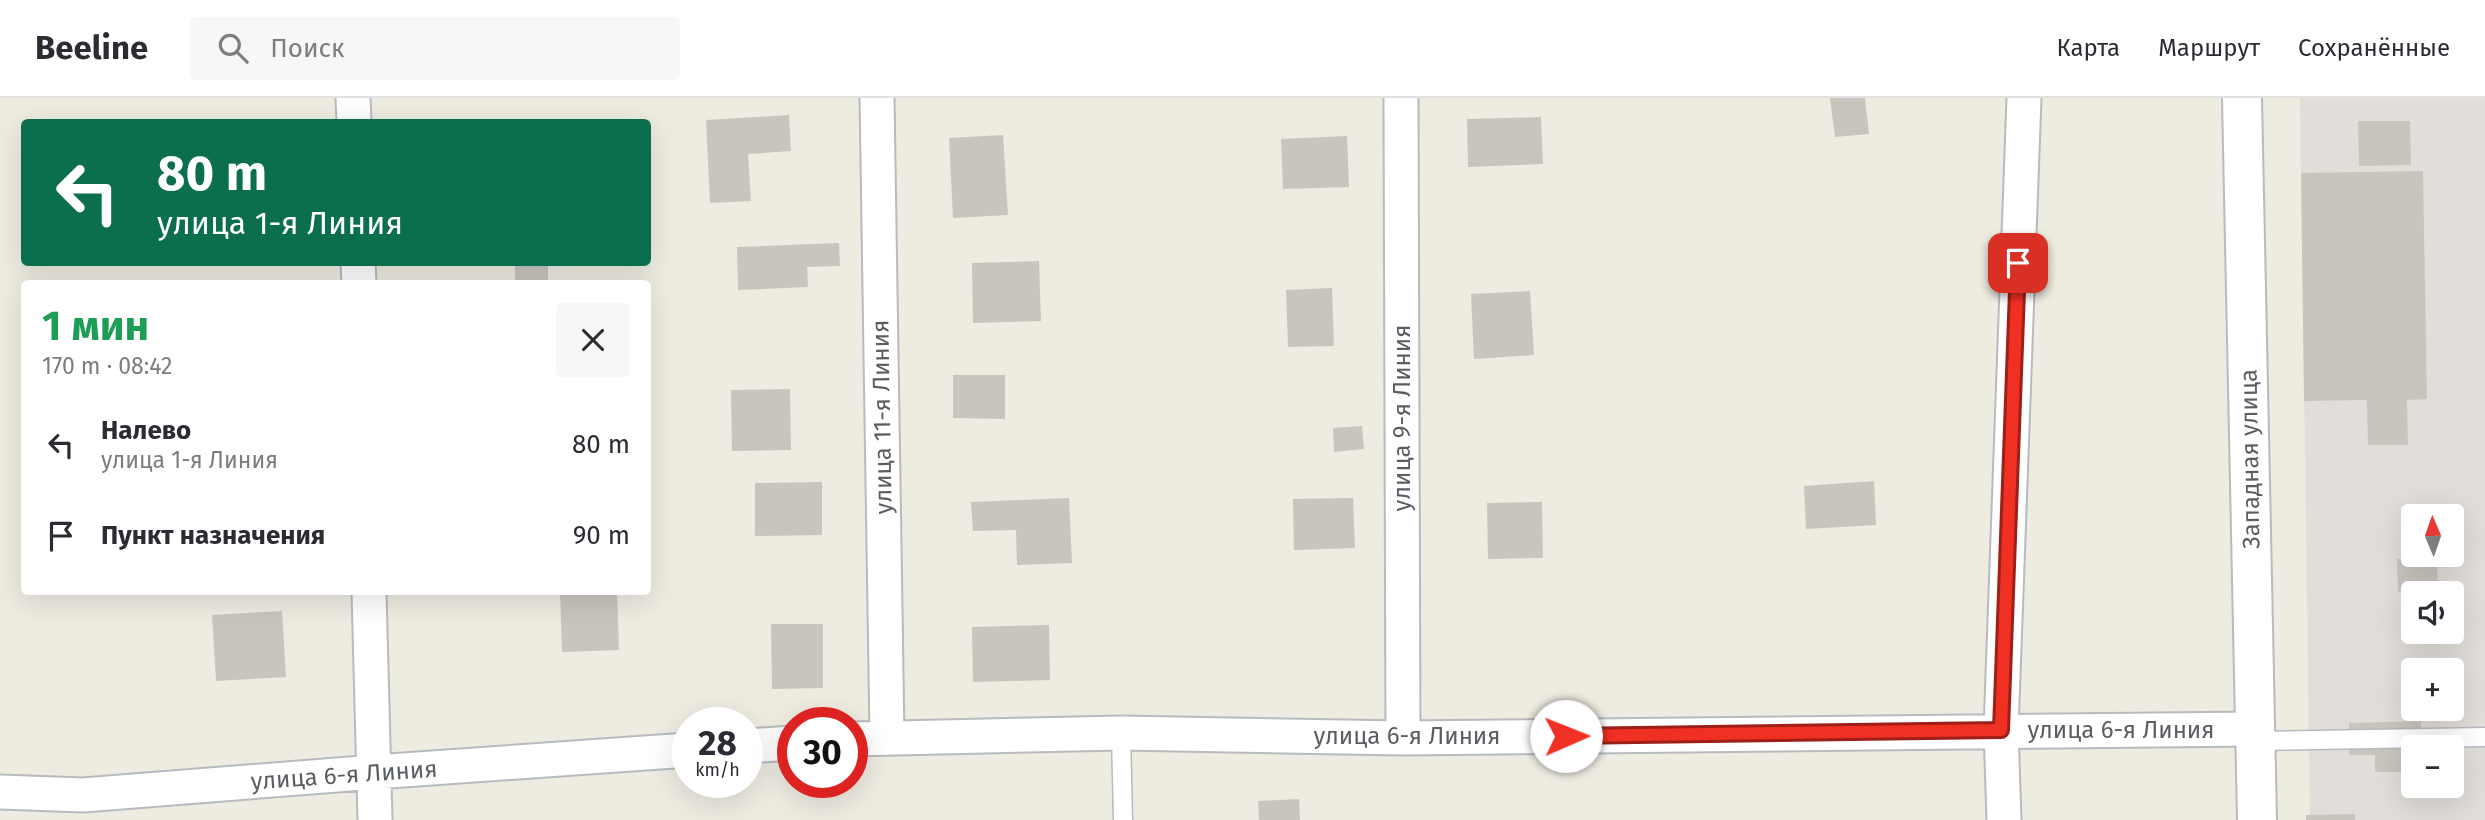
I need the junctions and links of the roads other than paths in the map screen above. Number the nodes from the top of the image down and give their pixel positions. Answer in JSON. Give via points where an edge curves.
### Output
{"nodes":[{"id":1,"x":353,"y":98,"type":"edge"},
{"id":2,"x":877,"y":98,"type":"edge"},
{"id":3,"x":1401,"y":98,"type":"edge"},
{"id":4,"x":2024,"y":98,"type":"edge"},
{"id":5,"x":2242,"y":98,"type":"edge"},
{"id":6,"x":354,"y":119,"type":"edge"},
{"id":7,"x":369,"y":595,"type":"edge"},
{"id":8,"x":2001,"y":730,"type":"junction"},
{"id":9,"x":1121,"y":733,"type":"junction"},
{"id":10,"x":2256,"y":735,"type":"junction"},
{"id":11,"x":887,"y":737,"type":"junction"},
{"id":12,"x":1403,"y":737,"type":"junction"},
{"id":13,"x":2485,"y":737,"type":"edge"},
{"id":14,"x":868,"y":738,"type":"edge"},
{"id":15,"x":672,"y":751,"type":"edge"},
{"id":16,"x":375,"y":772,"type":"junction"},
{"id":17,"x":0,"y":792,"type":"edge"},
{"id":18,"x":375,"y":820,"type":"edge"},
{"id":19,"x":1124,"y":820,"type":"edge"},
{"id":20,"x":2004,"y":820,"type":"edge"},
{"id":21,"x":2257,"y":820,"type":"edge"}],
"edges":[{"from":1,"to":6,"type":"street"},
{"from":2,"to":11,"type":"street","name":"улица 11-я Линия"},
{"from":3,"to":12,"type":"street","name":"улица 9-я Линия"},
{"from":4,"to":8,"type":"street"},
{"from":5,"to":10,"type":"street","name":"Западная улица"},
{"from":7,"to":16,"type":"street"},
{"from":8,"to":10,"type":"street","name":"улица 6-я Линия"},
{"from":8,"to":12,"type":"street","name":"улица 6-я Линия"},
{"from":8,"to":20,"type":"street"},
{"from":9,"to":11,"type":"street","name":"улица 6-я Линия"},
{"from":9,"to":12,"type":"street","name":"улица 6-я Линия"},
{"from":9,"to":19,"type":"lane"},
{"from":10,"to":13,"type":"lane"},
{"from":10,"to":21,"type":"street","name":"Западная улица"},
{"from":11,"to":14,"type":"street","name":"улица 6-я Линия"},
{"from":15,"to":16,"type":"street","name":"улица 6-я Линия"},
{"from":16,"to":17,"type":"street","name":"улица 6-я Линия","via":[[83,795]]},
{"from":16,"to":18,"type":"street"}]}
